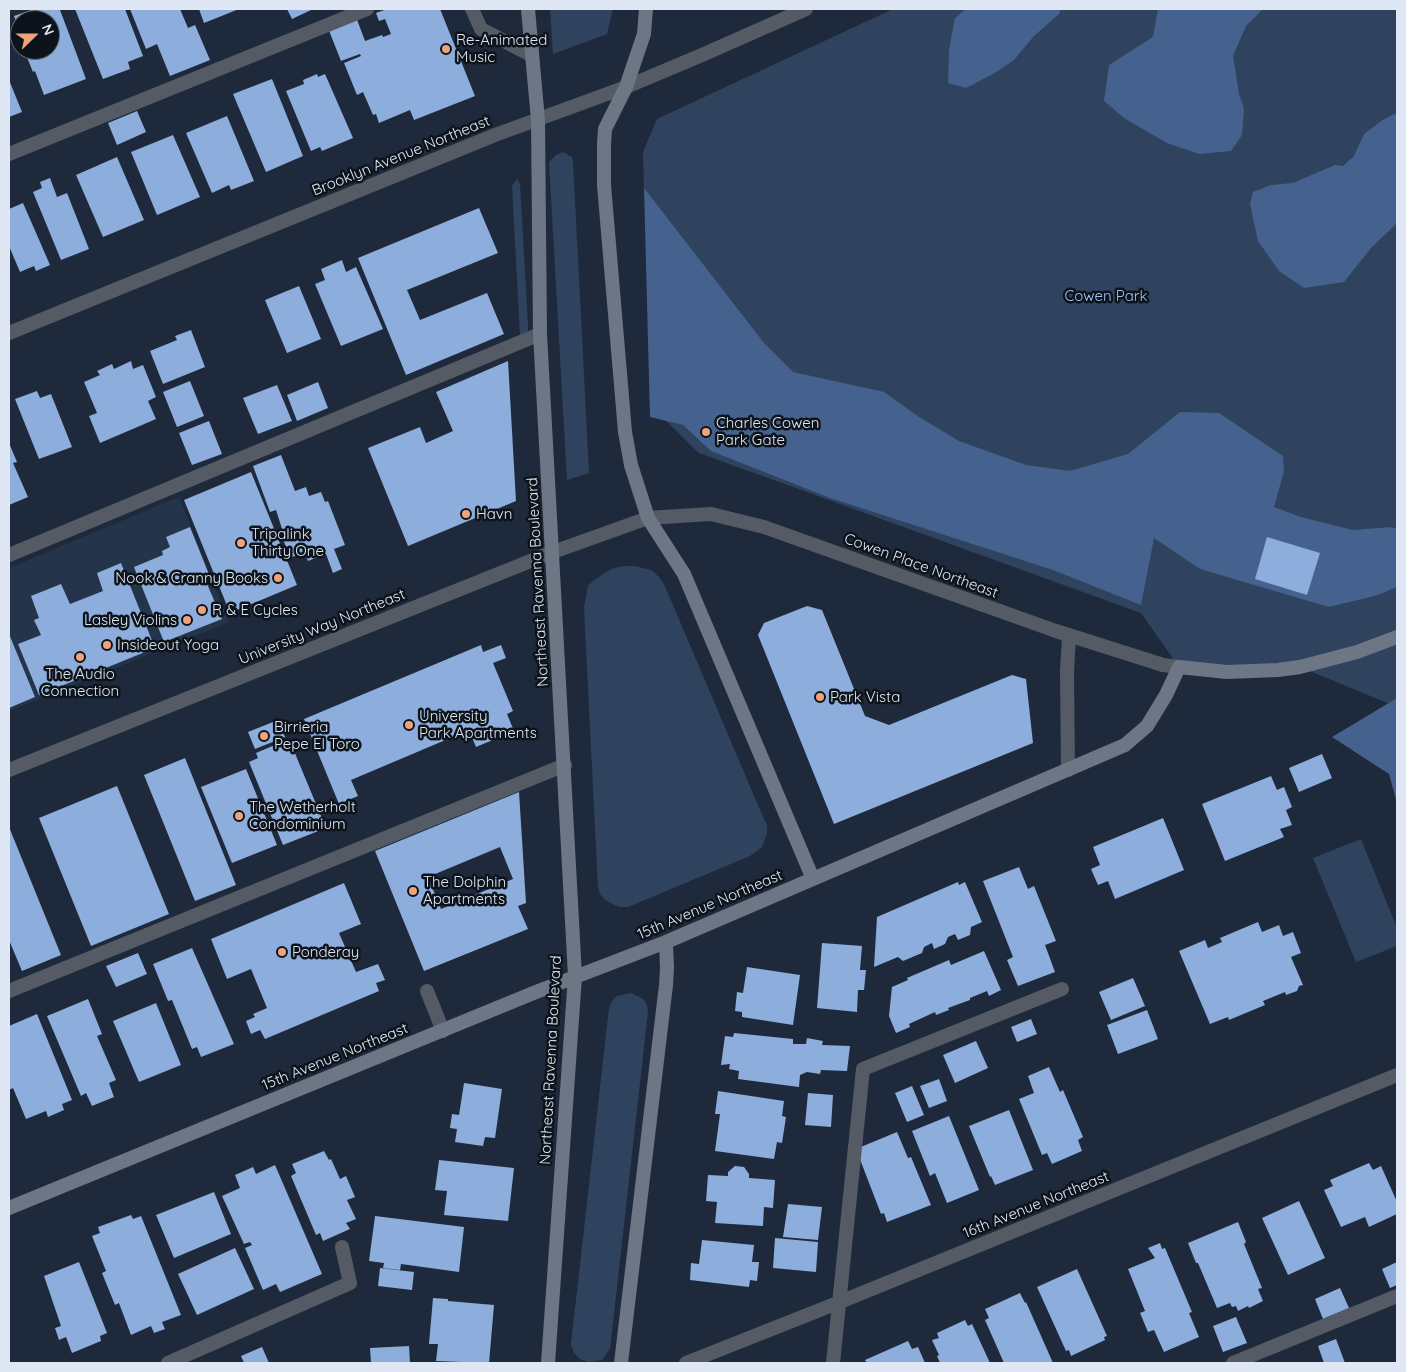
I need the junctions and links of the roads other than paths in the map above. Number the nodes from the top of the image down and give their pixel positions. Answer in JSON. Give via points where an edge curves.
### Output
{"nodes":[{"id":1,"x":367,"y":9,"type":"edge"},
{"id":2,"x":472,"y":9,"type":"edge"},
{"id":3,"x":528,"y":9,"type":"edge"},
{"id":4,"x":646,"y":9,"type":"edge"},
{"id":5,"x":806,"y":9,"type":"edge"},
{"id":6,"x":531,"y":56,"type":"junction"},
{"id":7,"x":626,"y":86,"type":"junction"},
{"id":8,"x":538,"y":120,"type":"junction"},
{"id":9,"x":9,"y":154,"type":"edge"},
{"id":10,"x":9,"y":333,"type":"edge"},
{"id":11,"x":540,"y":334,"type":"junction"},
{"id":12,"x":648,"y":518,"type":"junction"},
{"id":13,"x":553,"y":552,"type":"junction"},
{"id":14,"x":9,"y":555,"type":"edge"},
{"id":15,"x":1069,"y":636,"type":"junction"},
{"id":16,"x":1397,"y":637,"type":"edge"},
{"id":17,"x":1179,"y":668,"type":"junction"},
{"id":18,"x":565,"y":764,"type":"junction"},
{"id":19,"x":9,"y":770,"type":"edge"},
{"id":20,"x":1068,"y":770,"type":"junction"},
{"id":21,"x":813,"y":879,"type":"junction"},
{"id":22,"x":666,"y":942,"type":"junction"},
{"id":23,"x":575,"y":976,"type":"junction"},
{"id":24,"x":1062,"y":989,"type":"dead end"},
{"id":25,"x":9,"y":991,"type":"edge"},
{"id":26,"x":427,"y":992,"type":"dead end"},
{"id":27,"x":443,"y":1031,"type":"junction"},
{"id":28,"x":1397,"y":1075,"type":"edge"},
{"id":29,"x":9,"y":1208,"type":"edge"},
{"id":30,"x":342,"y":1247,"type":"dead end"},
{"id":31,"x":1397,"y":1296,"type":"edge"},
{"id":32,"x":840,"y":1302,"type":"junction"},
{"id":33,"x":168,"y":1363,"type":"edge"},
{"id":34,"x":548,"y":1363,"type":"edge"},
{"id":35,"x":621,"y":1363,"type":"edge"},
{"id":36,"x":686,"y":1363,"type":"edge"},
{"id":37,"x":833,"y":1363,"type":"edge"},
{"id":38,"x":1233,"y":1363,"type":"edge"}],
"edges":[{"from":1,"to":9,"type":"street"},
{"from":2,"to":6,"type":"street","via":[[481,29]]},
{"from":3,"to":6,"type":"main road","name":"Northeast Ravenna Boulevard"},
{"from":4,"to":7,"type":"main road","via":[[644,34]]},
{"from":5,"to":7,"type":"street","name":"Brooklyn Avenue Northeast"},
{"from":6,"to":8,"type":"main road","name":"Northeast Ravenna Boulevard"},
{"from":7,"to":8,"type":"street","name":"Brooklyn Avenue Northeast"},
{"from":7,"to":12,"type":"main road","via":[[605,129],[604,185],[625,432],[631,465]]},
{"from":8,"to":10,"type":"street","name":"Brooklyn Avenue Northeast"},
{"from":8,"to":11,"type":"main road","name":"Northeast Ravenna Boulevard"},
{"from":11,"to":13,"type":"main road","name":"Northeast Ravenna Boulevard"},
{"from":11,"to":14,"type":"street"},
{"from":12,"to":13,"type":"street","name":"University Way Northeast"},
{"from":12,"to":15,"type":"street","name":"Cowen Place Northeast","via":[[711,514],[764,527]]},
{"from":12,"to":21,"type":"main road","via":[[684,574]]},
{"from":13,"to":18,"type":"main road","name":"Northeast Ravenna Boulevard"},
{"from":13,"to":19,"type":"street","name":"University Way Northeast"},
{"from":15,"to":17,"type":"street","name":"Cowen Place Northeast"},
{"from":15,"to":20,"type":"street"},
{"from":16,"to":17,"type":"main road","via":[[1357,652],[1300,667],[1226,672]]},
{"from":17,"to":20,"type":"main road","name":"15th Avenue Northeast","via":[[1147,726],[1125,744]]},
{"from":18,"to":23,"type":"main road","name":"Northeast Ravenna Boulevard"},
{"from":18,"to":25,"type":"street"},
{"from":20,"to":21,"type":"main road","name":"15th Avenue Northeast"},
{"from":21,"to":22,"type":"main road","name":"15th Avenue Northeast"},
{"from":22,"to":23,"type":"main road","name":"15th Avenue Northeast"},
{"from":22,"to":35,"type":"main road","via":[[666,985]]},
{"from":23,"to":27,"type":"main road","name":"15th Avenue Northeast"},
{"from":23,"to":34,"type":"main road","name":"Northeast Ravenna Boulevard"},
{"from":24,"to":32,"type":"street","via":[[863,1069]]},
{"from":26,"to":27,"type":"street"},
{"from":27,"to":29,"type":"main road","name":"15th Avenue Northeast"},
{"from":28,"to":32,"type":"street","name":"16th Avenue Northeast"},
{"from":30,"to":33,"type":"street","via":[[350,1283]]},
{"from":31,"to":38,"type":"street"},
{"from":32,"to":36,"type":"street","name":"16th Avenue Northeast"},
{"from":32,"to":37,"type":"street"}]}
